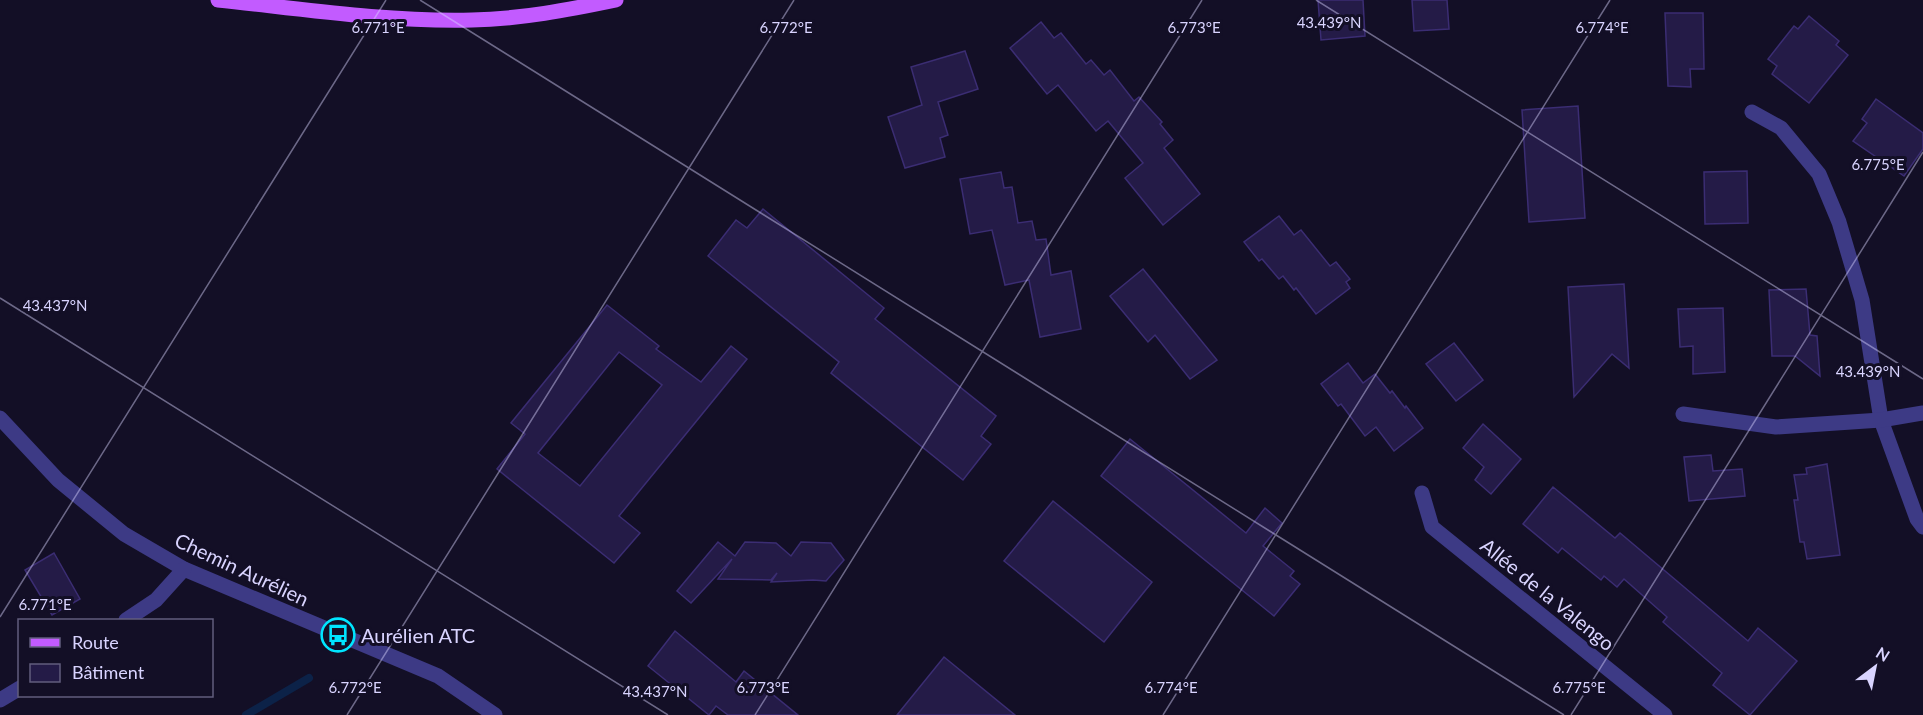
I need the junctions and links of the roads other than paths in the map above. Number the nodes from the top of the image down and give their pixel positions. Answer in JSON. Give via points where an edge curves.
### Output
{"nodes":[{"id":1,"x":218,"y":0,"type":"edge"},
{"id":2,"x":616,"y":0,"type":"edge"},
{"id":3,"x":1752,"y":112,"type":"dead end"},
{"id":4,"x":1923,"y":413,"type":"edge"},
{"id":5,"x":1683,"y":414,"type":"dead end"},
{"id":6,"x":0,"y":418,"type":"edge"},
{"id":7,"x":1881,"y":420,"type":"junction"},
{"id":8,"x":1422,"y":493,"type":"dead end"},
{"id":9,"x":1923,"y":527,"type":"edge"},
{"id":10,"x":184,"y":569,"type":"junction"},
{"id":11,"x":129,"y":619,"type":"edge"},
{"id":12,"x":18,"y":689,"type":"edge"},
{"id":13,"x":0,"y":700,"type":"edge"},
{"id":14,"x":485,"y":712,"type":"edge"},
{"id":15,"x":1665,"y":715,"type":"edge"}],
"edges":[{"from":1,"to":2,"type":"main road","via":[[397,19],[473,20],[553,13]]},
{"from":3,"to":7,"type":"street","via":[[1781,128],[1819,174],[1839,222],[1862,300]]},
{"from":4,"to":7,"type":"street"},
{"from":5,"to":7,"type":"street","via":[[1776,428]]},
{"from":6,"to":10,"type":"street","name":"Chemin Aurélien","via":[[58,480],[124,534]]},
{"from":7,"to":9,"type":"street"},
{"from":8,"to":15,"type":"street","name":"Allée de la Valengo","via":[[1432,527]]},
{"from":10,"to":11,"type":"street","via":[[156,600]]},
{"from":10,"to":14,"type":"street","name":"Chemin Aurélien","via":[[438,676]]},
{"from":12,"to":13,"type":"street"}]}
